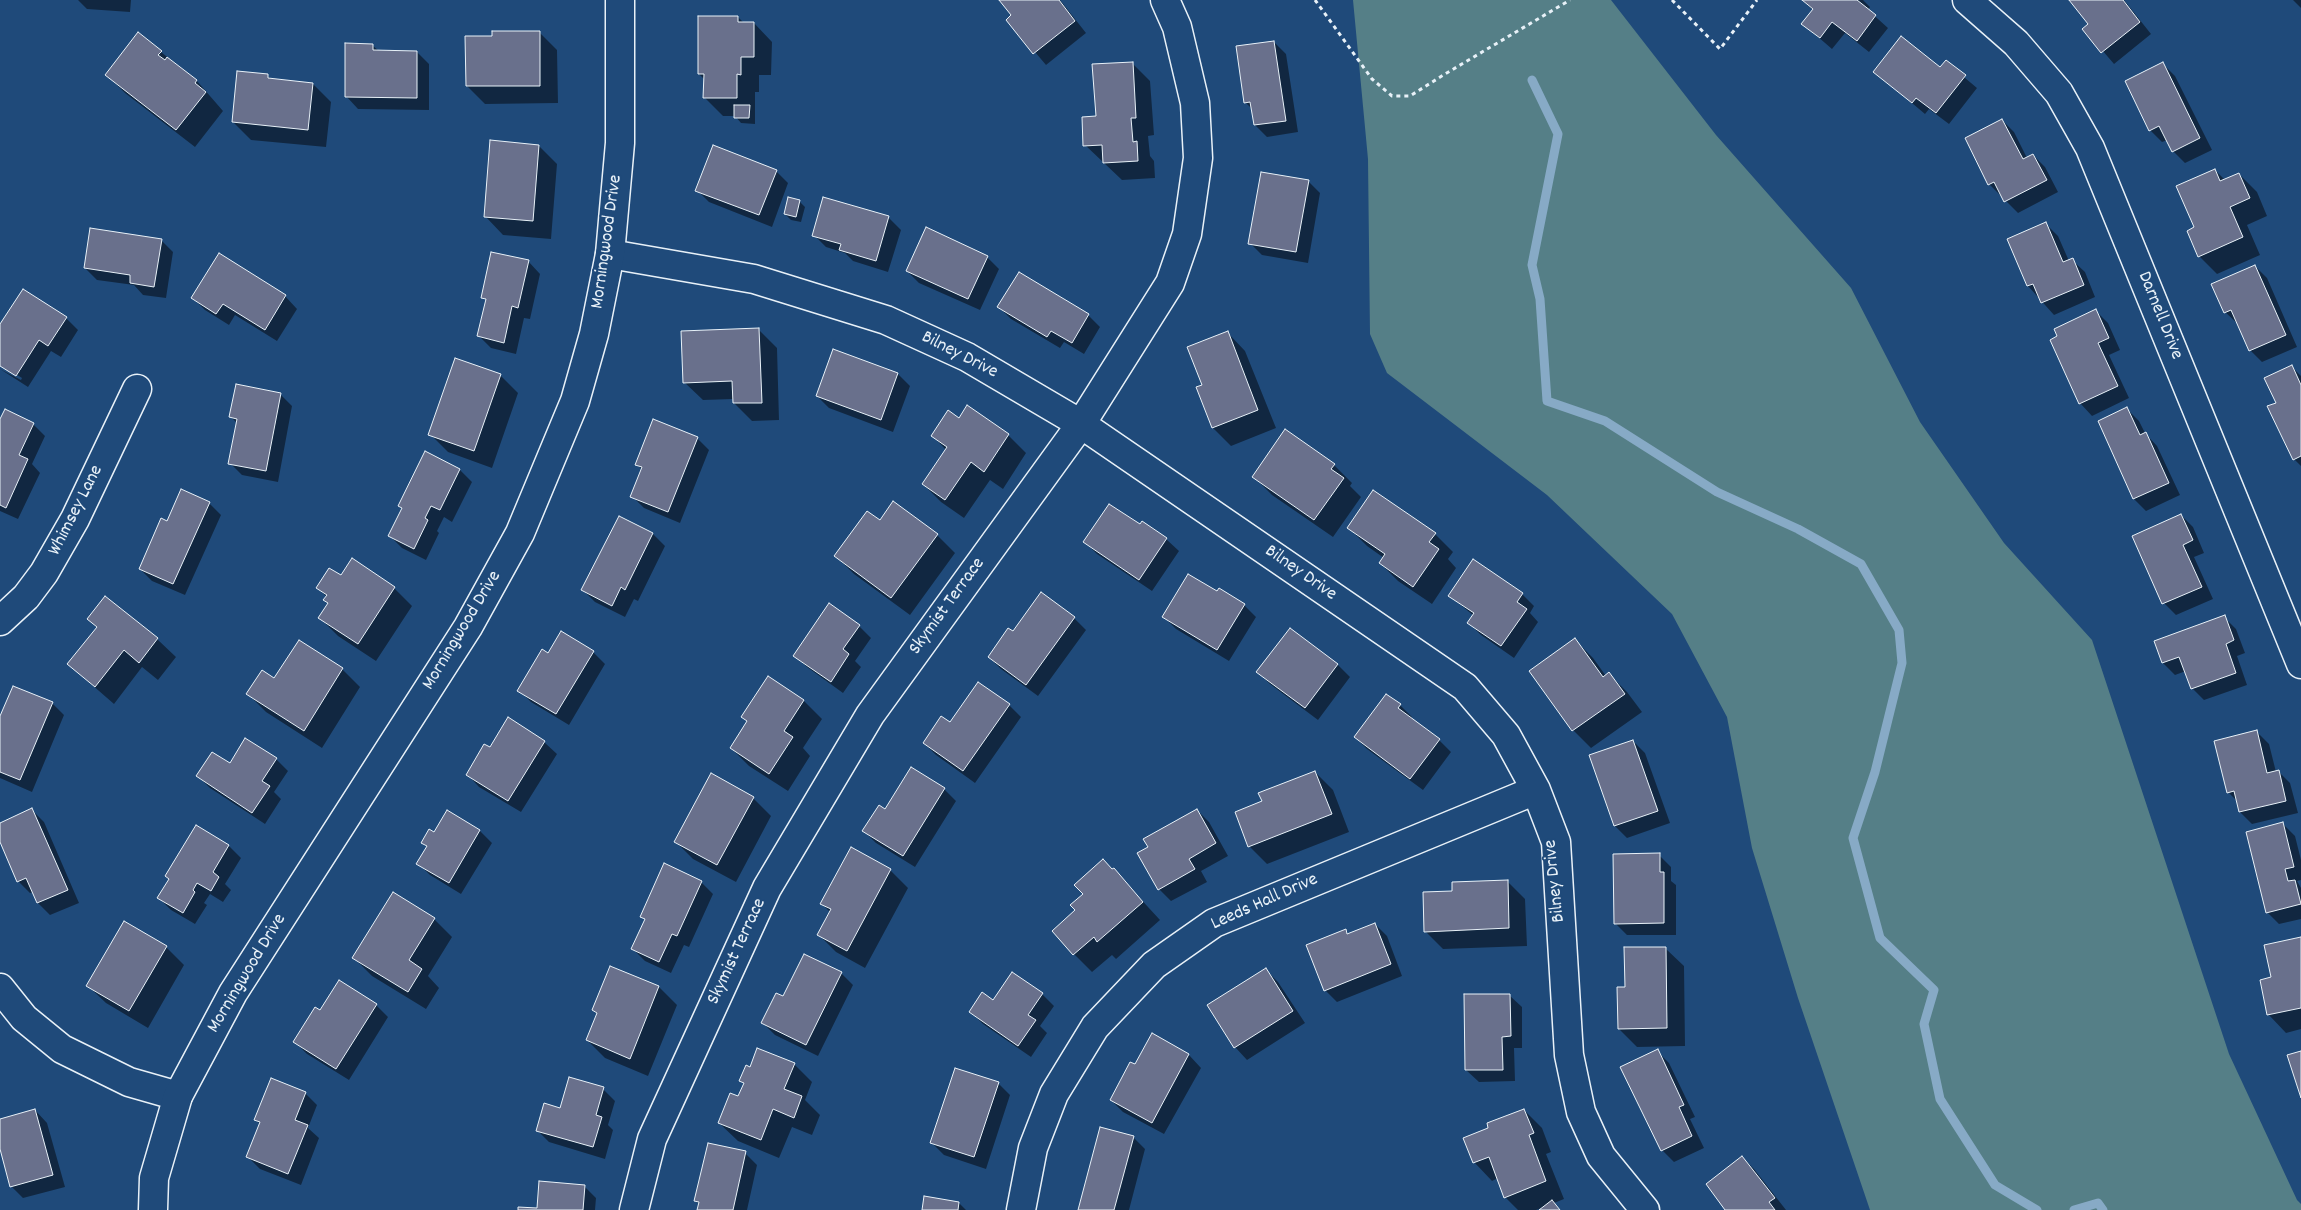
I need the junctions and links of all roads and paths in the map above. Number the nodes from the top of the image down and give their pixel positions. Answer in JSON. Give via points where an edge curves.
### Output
{"nodes":[{"id":1,"x":620,"y":0,"type":"edge"},
{"id":2,"x":1165,"y":0,"type":"edge"},
{"id":3,"x":1314,"y":0,"type":"edge"},
{"id":4,"x":1570,"y":0,"type":"edge"},
{"id":5,"x":1672,"y":0,"type":"edge"},
{"id":6,"x":1757,"y":0,"type":"edge"},
{"id":7,"x":1967,"y":0,"type":"edge"},
{"id":8,"x":610,"y":254,"type":"junction"},
{"id":9,"x":137,"y":389,"type":"dead end"},
{"id":10,"x":1081,"y":424,"type":"junction"},
{"id":11,"x":0,"y":621,"type":"edge"},
{"id":12,"x":2301,"y":664,"type":"edge"},
{"id":13,"x":1536,"y":790,"type":"junction"},
{"id":14,"x":0,"y":988,"type":"edge"},
{"id":15,"x":178,"y":1096,"type":"junction"},
{"id":16,"x":153,"y":1210,"type":"edge"},
{"id":17,"x":634,"y":1210,"type":"edge"},
{"id":18,"x":1021,"y":1210,"type":"edge"},
{"id":19,"x":1645,"y":1210,"type":"edge"}],
"edges":[{"from":1,"to":8,"type":"street","name":"Morningwood Drive","via":[[620,143]]},
{"from":2,"to":10,"type":"street","name":"Skymist Terrace","via":[[1177,28],[1195,103],[1198,158],[1187,234],[1170,283]]},
{"from":3,"to":4,"type":"path","via":[[1372,79],[1392,96],[1410,96]]},
{"from":5,"to":6,"type":"path","via":[[1720,49]]},
{"from":7,"to":12,"type":"street","name":"Darnell Drive","via":[[2016,43],[2059,93],[2090,148]]},
{"from":8,"to":10,"type":"street","name":"Bilney Drive","via":[[754,279],[886,320],[967,357]]},
{"from":8,"to":15,"type":"street","name":"Morningwood Drive","via":[[594,334],[575,401],[520,532],[468,628],[233,993]]},
{"from":9,"to":11,"type":"street","name":"Whimsey Lane","via":[[75,519],[44,573],[26,597]]},
{"from":10,"to":13,"type":"street","name":"Bilney Drive","via":[[1465,687],[1506,735]]},
{"from":10,"to":17,"type":"street","name":"Skymist Terrace","via":[[870,715],[767,888],[652,1139]]},
{"from":13,"to":18,"type":"street","name":"Leeds Hall Drive","via":[[1214,923],[1154,965],[1095,1027],[1054,1094],[1033,1148]]},
{"from":13,"to":19,"type":"street","name":"Bilney Drive","via":[[1556,842],[1568,1055],[1581,1112],[1601,1156]]},
{"from":14,"to":15,"type":"street","via":[[24,1018],[62,1049],[129,1082]]},
{"from":15,"to":16,"type":"street","name":"Morningwood Drive","via":[[154,1178]]}]}
